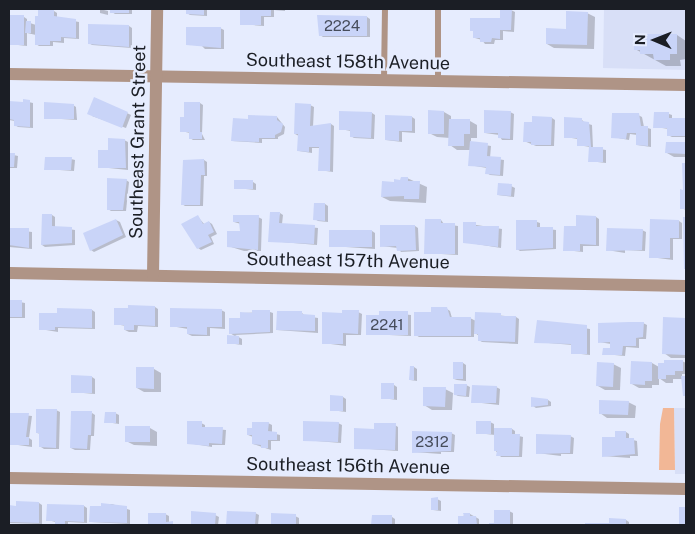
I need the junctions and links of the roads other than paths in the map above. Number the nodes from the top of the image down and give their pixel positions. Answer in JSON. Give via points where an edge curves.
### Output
{"nodes":[{"id":1,"x":157,"y":9,"type":"edge"},
{"id":2,"x":385,"y":9,"type":"edge"},
{"id":3,"x":438,"y":9,"type":"edge"},
{"id":4,"x":9,"y":74,"type":"edge"},
{"id":5,"x":156,"y":77,"type":"junction"},
{"id":6,"x":384,"y":80,"type":"junction"},
{"id":7,"x":438,"y":81,"type":"junction"},
{"id":8,"x":686,"y":85,"type":"edge"},
{"id":9,"x":9,"y":273,"type":"edge"},
{"id":10,"x":153,"y":275,"type":"junction"},
{"id":11,"x":686,"y":286,"type":"edge"},
{"id":12,"x":9,"y":478,"type":"edge"},
{"id":13,"x":686,"y":489,"type":"edge"}],
"edges":[{"from":1,"to":5,"type":"street","name":"Southeast Grant Street"},
{"from":2,"to":6,"type":"lane"},
{"from":3,"to":7,"type":"lane"},
{"from":4,"to":5,"type":"street","name":"Southeast 158th Avenue"},
{"from":5,"to":6,"type":"street","name":"Southeast 158th Avenue"},
{"from":5,"to":10,"type":"street","name":"Southeast Grant Street"},
{"from":6,"to":7,"type":"street","name":"Southeast 158th Avenue"},
{"from":7,"to":8,"type":"street","name":"Southeast 158th Avenue"},
{"from":9,"to":10,"type":"street","name":"Southeast 157th Avenue"},
{"from":10,"to":11,"type":"street","name":"Southeast 157th Avenue"},
{"from":12,"to":13,"type":"street","name":"Southeast 156th Avenue"}]}
